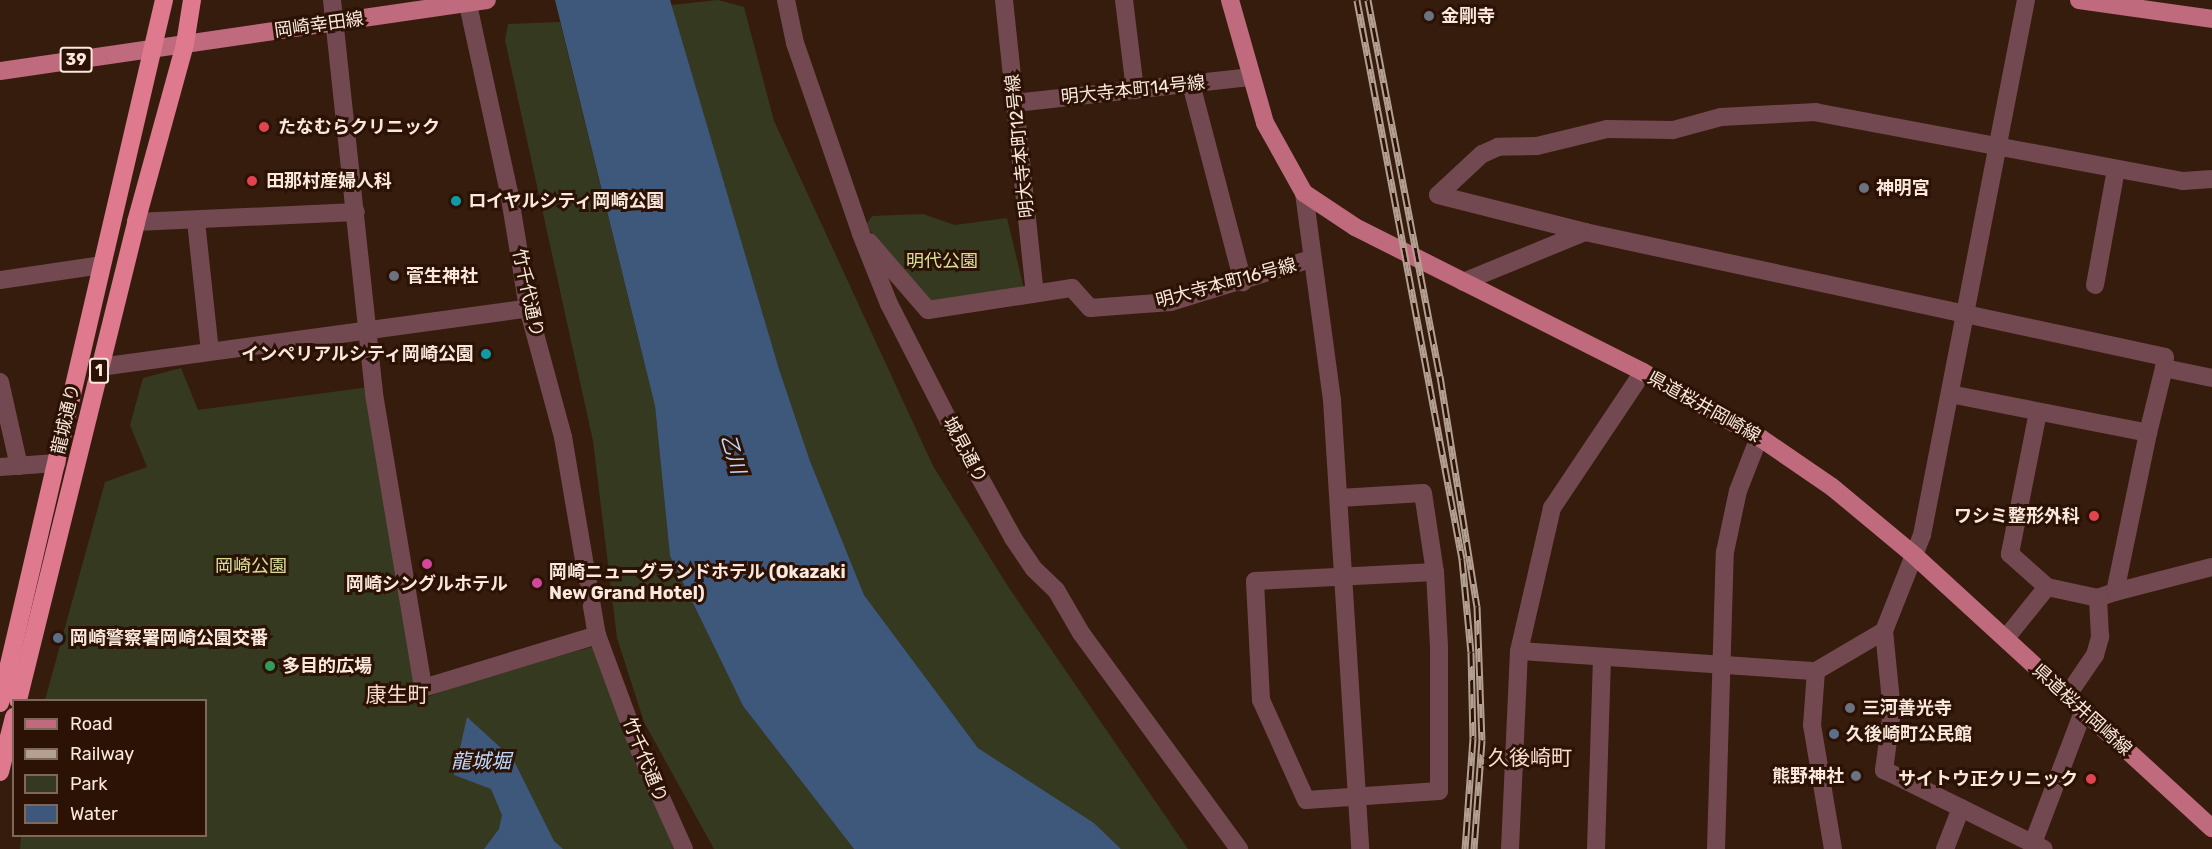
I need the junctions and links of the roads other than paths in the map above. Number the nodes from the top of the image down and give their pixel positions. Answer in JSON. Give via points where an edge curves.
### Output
{"nodes":[{"id":1,"x":164,"y":0,"type":"edge"},
{"id":2,"x":192,"y":0,"type":"edge"},
{"id":3,"x":332,"y":0,"type":"edge"},
{"id":4,"x":487,"y":0,"type":"edge"},
{"id":5,"x":786,"y":0,"type":"edge"},
{"id":6,"x":1004,"y":0,"type":"edge"},
{"id":7,"x":1124,"y":0,"type":"edge"},
{"id":8,"x":1230,"y":0,"type":"edge"},
{"id":9,"x":2026,"y":0,"type":"edge"},
{"id":10,"x":2079,"y":0,"type":"edge"},
{"id":11,"x":468,"y":1,"type":"edge"},
{"id":12,"x":2212,"y":19,"type":"edge"},
{"id":13,"x":333,"y":23,"type":"junction"},
{"id":14,"x":185,"y":44,"type":"junction"},
{"id":15,"x":152,"y":48,"type":"junction"},
{"id":16,"x":0,"y":71,"type":"edge"},
{"id":17,"x":1250,"y":77,"type":"junction"},
{"id":18,"x":1191,"y":84,"type":"junction"},
{"id":19,"x":1135,"y":90,"type":"junction"},
{"id":20,"x":1015,"y":103,"type":"junction"},
{"id":21,"x":1995,"y":144,"type":"junction"},
{"id":22,"x":2116,"y":170,"type":"junction"},
{"id":23,"x":2212,"y":179,"type":"edge"},
{"id":24,"x":1304,"y":192,"type":"junction"},
{"id":25,"x":356,"y":212,"type":"junction"},
{"id":26,"x":196,"y":221,"type":"junction"},
{"id":27,"x":136,"y":222,"type":"junction"},
{"id":28,"x":1585,"y":232,"type":"junction"},
{"id":29,"x":861,"y":234,"type":"junction"},
{"id":30,"x":1311,"y":259,"type":"junction"},
{"id":31,"x":101,"y":265,"type":"junction"},
{"id":32,"x":0,"y":280,"type":"edge"},
{"id":33,"x":1243,"y":282,"type":"junction"},
{"id":34,"x":1462,"y":282,"type":"junction"},
{"id":35,"x":2095,"y":285,"type":"dead end"},
{"id":36,"x":1035,"y":293,"type":"junction"},
{"id":37,"x":528,"y":308,"type":"junction"},
{"id":38,"x":1965,"y":314,"type":"junction"},
{"id":39,"x":368,"y":328,"type":"junction"},
{"id":40,"x":210,"y":351,"type":"junction"},
{"id":41,"x":100,"y":367,"type":"junction"},
{"id":42,"x":2164,"y":368,"type":"junction"},
{"id":43,"x":1643,"y":372,"type":"junction"},
{"id":44,"x":2212,"y":378,"type":"edge"},
{"id":45,"x":0,"y":382,"type":"edge"},
{"id":46,"x":1950,"y":394,"type":"junction"},
{"id":47,"x":2038,"y":412,"type":"junction"},
{"id":48,"x":2148,"y":433,"type":"junction"},
{"id":49,"x":1759,"y":437,"type":"junction"},
{"id":50,"x":57,"y":463,"type":"junction"},
{"id":51,"x":19,"y":465,"type":"junction"},
{"id":52,"x":0,"y":467,"type":"edge"},
{"id":53,"x":1339,"y":498,"type":"junction"},
{"id":54,"x":1915,"y":555,"type":"junction"},
{"id":55,"x":2212,"y":567,"type":"edge"},
{"id":56,"x":1435,"y":572,"type":"junction"},
{"id":57,"x":1344,"y":576,"type":"junction"},
{"id":58,"x":2047,"y":587,"type":"junction"},
{"id":59,"x":2106,"y":595,"type":"junction"},
{"id":60,"x":1884,"y":631,"type":"junction"},
{"id":61,"x":597,"y":635,"type":"junction"},
{"id":62,"x":2006,"y":638,"type":"junction"},
{"id":63,"x":1519,"y":651,"type":"junction"},
{"id":64,"x":1602,"y":658,"type":"junction"},
{"id":65,"x":1722,"y":665,"type":"junction"},
{"id":66,"x":1816,"y":671,"type":"junction"},
{"id":67,"x":2067,"y":696,"type":"junction"},
{"id":68,"x":18,"y":699,"type":"edge"},
{"id":69,"x":0,"y":703,"type":"edge"},
{"id":70,"x":2083,"y":712,"type":"junction"},
{"id":71,"x":12,"y":725,"type":"edge"},
{"id":72,"x":0,"y":772,"type":"edge"},
{"id":73,"x":1357,"y":797,"type":"junction"},
{"id":74,"x":1961,"y":808,"type":"junction"},
{"id":75,"x":2212,"y":828,"type":"edge"},
{"id":76,"x":2039,"y":846,"type":"edge"},
{"id":77,"x":684,"y":849,"type":"edge"},
{"id":78,"x":1239,"y":849,"type":"edge"},
{"id":79,"x":1360,"y":849,"type":"edge"},
{"id":80,"x":1510,"y":849,"type":"edge"},
{"id":81,"x":1596,"y":849,"type":"edge"},
{"id":82,"x":1716,"y":849,"type":"edge"},
{"id":83,"x":1833,"y":849,"type":"edge"},
{"id":84,"x":1945,"y":849,"type":"edge"}],
"edges":[{"from":1,"to":15,"type":"highway","number":"1"},
{"from":2,"to":14,"type":"highway","number":"1"},
{"from":3,"to":13,"type":"street"},
{"from":4,"to":11,"type":"main road","name":"岡崎幸田線"},
{"from":5,"to":29,"type":"street","name":"城見通り","via":[[795,43]]},
{"from":6,"to":20,"type":"street","name":"明大寺本町12号線"},
{"from":7,"to":19,"type":"street"},
{"from":8,"to":17,"type":"main road","name":"県道桜井岡崎線"},
{"from":9,"to":21,"type":"street"},
{"from":10,"to":12,"type":"main road"},
{"from":11,"to":13,"type":"main road","name":"岡崎幸田線"},
{"from":11,"to":37,"type":"street","name":"竹千代通り","via":[[509,192]]},
{"from":13,"to":14,"type":"main road","name":"岡崎幸田線"},
{"from":13,"to":25,"type":"street"},
{"from":14,"to":15,"type":"main road","name":"岡崎幸田線"},
{"from":14,"to":27,"type":"highway","name":"龍城通り","number":"1"},
{"from":15,"to":16,"type":"main road","number":"39"},
{"from":15,"to":31,"type":"highway","name":"龍城通り","number":"1"},
{"from":17,"to":18,"type":"street","name":"明大寺本町14号線"},
{"from":17,"to":24,"type":"main road","name":"県道桜井岡崎線","via":[[1265,123]]},
{"from":18,"to":19,"type":"street","name":"明大寺本町14号線"},
{"from":18,"to":33,"type":"street"},
{"from":19,"to":20,"type":"street","name":"明大寺本町14号線"},
{"from":20,"to":36,"type":"street","name":"明大寺本町12号線"},
{"from":21,"to":22,"type":"street"},
{"from":21,"to":28,"type":"street","via":[[1816,112],[1721,117],[1690,128],[1607,129],[1537,146],[1498,147],[1482,154],[1438,195]]},
{"from":21,"to":38,"type":"street"},
{"from":22,"to":23,"type":"street","via":[[2183,182]]},
{"from":22,"to":35,"type":"street"},
{"from":24,"to":30,"type":"street"},
{"from":24,"to":34,"type":"main road","name":"県道桜井岡崎線","via":[[1354,227]]},
{"from":25,"to":26,"type":"street"},
{"from":25,"to":39,"type":"street"},
{"from":26,"to":27,"type":"street"},
{"from":26,"to":40,"type":"street"},
{"from":27,"to":41,"type":"highway","name":"龍城通り","number":"1"},
{"from":28,"to":34,"type":"street"},
{"from":28,"to":38,"type":"street"},
{"from":29,"to":36,"type":"street","name":"明大寺本町16号線","via":[[928,310]]},
{"from":29,"to":78,"type":"street","name":"城見通り","via":[[889,304],[1012,538],[1034,569],[1056,590],[1081,633]]},
{"from":30,"to":33,"type":"street","name":"明大寺本町16号線"},
{"from":30,"to":53,"type":"street","via":[[1332,400]]},
{"from":31,"to":32,"type":"street"},
{"from":31,"to":50,"type":"highway","name":"龍城通り","number":"1"},
{"from":33,"to":36,"type":"street","name":"明大寺本町16号線","via":[[1171,302],[1099,308],[1090,308],[1072,288]]},
{"from":34,"to":43,"type":"main road","name":"県道桜井岡崎線"},
{"from":37,"to":39,"type":"street"},
{"from":37,"to":61,"type":"street","name":"竹千代通り","via":[[563,437]]},
{"from":38,"to":42,"type":"street","via":[[2164,357]]},
{"from":38,"to":46,"type":"street"},
{"from":39,"to":40,"type":"street"},
{"from":39,"to":61,"type":"street","via":[[374,394],[423,688]]},
{"from":40,"to":41,"type":"street"},
{"from":41,"to":68,"type":"highway","name":"龍城通り","number":"1"},
{"from":42,"to":44,"type":"street"},
{"from":42,"to":48,"type":"street"},
{"from":43,"to":49,"type":"main road","name":"県道桜井岡崎線"},
{"from":43,"to":63,"type":"street","via":[[1552,508]]},
{"from":45,"to":51,"type":"street"},
{"from":46,"to":47,"type":"street"},
{"from":46,"to":54,"type":"street"},
{"from":47,"to":48,"type":"street"},
{"from":47,"to":58,"type":"street","via":[[2010,554]]},
{"from":48,"to":59,"type":"street"},
{"from":49,"to":54,"type":"main road","name":"県道桜井岡崎線","via":[[1832,487]]},
{"from":49,"to":65,"type":"street","via":[[1738,491],[1725,552]]},
{"from":50,"to":51,"type":"street"},
{"from":50,"to":69,"type":"highway","name":"龍城通り","number":"1"},
{"from":51,"to":52,"type":"street"},
{"from":53,"to":56,"type":"street","via":[[1424,493]]},
{"from":53,"to":57,"type":"street"},
{"from":54,"to":60,"type":"street"},
{"from":54,"to":62,"type":"main road","name":"県道桜井岡崎線"},
{"from":55,"to":59,"type":"street"},
{"from":56,"to":57,"type":"street"},
{"from":56,"to":73,"type":"street","via":[[1442,727],[1439,791]]},
{"from":57,"to":73,"type":"street"},
{"from":57,"to":73,"type":"street","via":[[1255,581],[1261,700],[1306,800]]},
{"from":58,"to":59,"type":"street"},
{"from":58,"to":62,"type":"street"},
{"from":59,"to":67,"type":"street","via":[[2095,655]]},
{"from":60,"to":66,"type":"street"},
{"from":60,"to":74,"type":"street","via":[[1892,711],[1884,770]]},
{"from":61,"to":77,"type":"street","name":"竹千代通り","via":[[640,751]]},
{"from":62,"to":67,"type":"main road","name":"県道桜井岡崎線"},
{"from":63,"to":64,"type":"street"},
{"from":63,"to":80,"type":"street"},
{"from":64,"to":65,"type":"street"},
{"from":64,"to":81,"type":"street"},
{"from":65,"to":66,"type":"street"},
{"from":65,"to":82,"type":"street"},
{"from":66,"to":83,"type":"street","via":[[1812,725]]},
{"from":67,"to":70,"type":"main road","name":"県道桜井岡崎線"},
{"from":70,"to":75,"type":"main road","name":"県道桜井岡崎線"},
{"from":70,"to":76,"type":"street"},
{"from":71,"to":72,"type":"highway"},
{"from":73,"to":79,"type":"street"},
{"from":74,"to":76,"type":"street"},
{"from":74,"to":84,"type":"street"}]}
